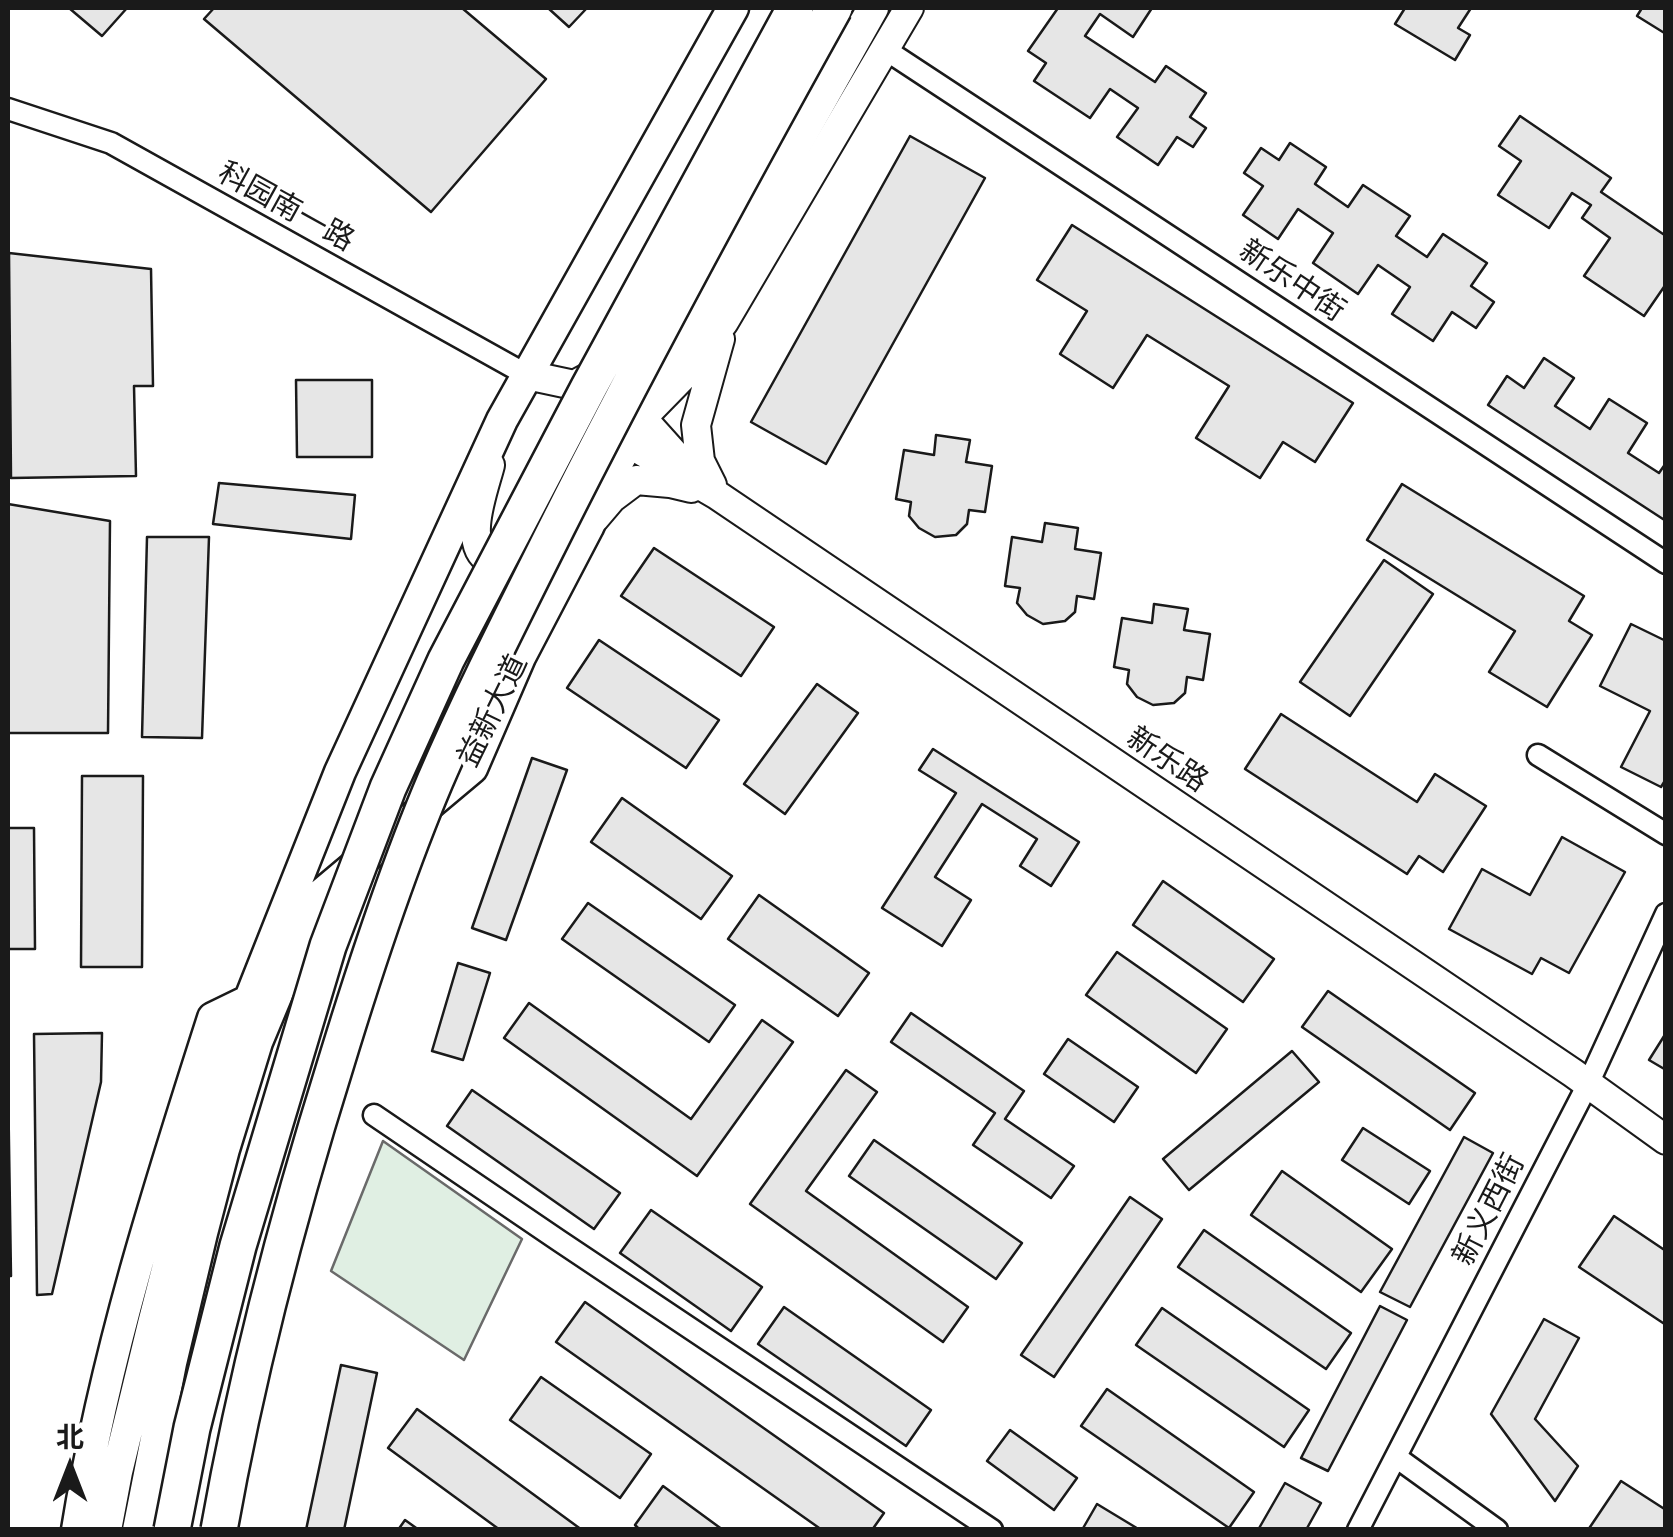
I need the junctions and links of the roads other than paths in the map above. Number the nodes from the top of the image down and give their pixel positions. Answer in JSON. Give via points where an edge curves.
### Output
{"nodes":[{"id":1,"x":733,"y":8,"type":"edge"},
{"id":2,"x":796,"y":8,"type":"edge"},
{"id":3,"x":817,"y":8,"type":"edge"},
{"id":4,"x":834,"y":8,"type":"edge"},
{"id":5,"x":872,"y":8,"type":"edge"},
{"id":6,"x":909,"y":8,"type":"edge"},
{"id":7,"x":886,"y":50,"type":"junction"},
{"id":8,"x":8,"y":110,"type":"edge"},
{"id":9,"x":648,"y":317,"type":"junction"},
{"id":10,"x":724,"y":322,"type":"junction"},
{"id":11,"x":527,"y":375,"type":"junction"},
{"id":12,"x":502,"y":420,"type":"junction"},
{"id":13,"x":628,"y":443,"type":"junction"},
{"id":14,"x":717,"y":495,"type":"junction"},
{"id":15,"x":588,"y":527,"type":"junction"},
{"id":16,"x":1666,"y":563,"type":"edge"},
{"id":17,"x":1538,"y":755,"type":"dead end"},
{"id":18,"x":1666,"y":834,"type":"edge"},
{"id":19,"x":1666,"y":914,"type":"edge"},
{"id":20,"x":250,"y":1000,"type":"junction"},
{"id":21,"x":247,"y":1038,"type":"junction"},
{"id":22,"x":1588,"y":1084,"type":"junction"},
{"id":23,"x":374,"y":1114,"type":"dead end"},
{"id":24,"x":1666,"y":1140,"type":"edge"},
{"id":25,"x":1396,"y":1457,"type":"junction"},
{"id":26,"x":77,"y":1530,"type":"edge"},
{"id":27,"x":106,"y":1530,"type":"edge"},
{"id":28,"x":138,"y":1530,"type":"edge"},
{"id":29,"x":172,"y":1530,"type":"edge"},
{"id":30,"x":219,"y":1530,"type":"edge"},
{"id":31,"x":992,"y":1530,"type":"edge"},
{"id":32,"x":1358,"y":1530,"type":"edge"},
{"id":33,"x":1497,"y":1530,"type":"edge"}],
"edges":[{"from":1,"to":11,"type":"main road","name":"益新大道"},
{"from":2,"to":29,"type":"highway","bridge":true,"via":[[588,386],[446,660],[388,788],[328,946],[238,1246]]},
{"from":3,"to":9,"type":"street"},
{"from":4,"to":30,"type":"highway","bridge":true,"via":[[610,422],[434,784],[319,1116],[245,1396]]},
{"from":5,"to":13,"type":"main road","name":"益新大道"},
{"from":6,"to":7,"type":"street"},
{"from":7,"to":10,"type":"street"},
{"from":7,"to":16,"type":"street","name":"新乐中街"},
{"from":8,"to":11,"type":"street","name":"科园南一路","via":[[111,143]]},
{"from":9,"to":11,"type":"street","via":[[612,364],[574,385]]},
{"from":9,"to":13,"type":"street","via":[[622,416]]},
{"from":10,"to":13,"type":"street"},
{"from":10,"to":14,"type":"street","via":[[696,424],[700,462]]},
{"from":11,"to":12,"type":"main road","name":"益新大道"},
{"from":12,"to":13,"type":"street","via":[[475,544],[489,560],[513,566],[535,560],[570,525]]},
{"from":12,"to":20,"type":"main road","name":"益新大道","via":[[340,772]]},
{"from":13,"to":14,"type":"street","name":"新乐路"},
{"from":13,"to":15,"type":"main road","name":"益新大道"},
{"from":14,"to":15,"type":"street","via":[[636,480]]},
{"from":14,"to":22,"type":"street","name":"新乐路"},
{"from":15,"to":21,"type":"main road","name":"益新大道","via":[[472,768],[317,898]]},
{"from":17,"to":18,"type":"street"},
{"from":19,"to":22,"type":"street","name":"新义西街"},
{"from":20,"to":21,"type":"main road","name":"益新大道"},
{"from":20,"to":26,"type":"main road","via":[[213,1018],[148,1223],[90,1450]]},
{"from":21,"to":27,"type":"main road","name":"益新大道","via":[[189,1184]]},
{"from":21,"to":28,"type":"main road","name":"益新大道"},
{"from":22,"to":24,"type":"street","name":"新乐路"},
{"from":22,"to":25,"type":"street","name":"新义西街"},
{"from":23,"to":31,"type":"street"},
{"from":25,"to":32,"type":"street","name":"新义西街"},
{"from":25,"to":33,"type":"street"}]}
